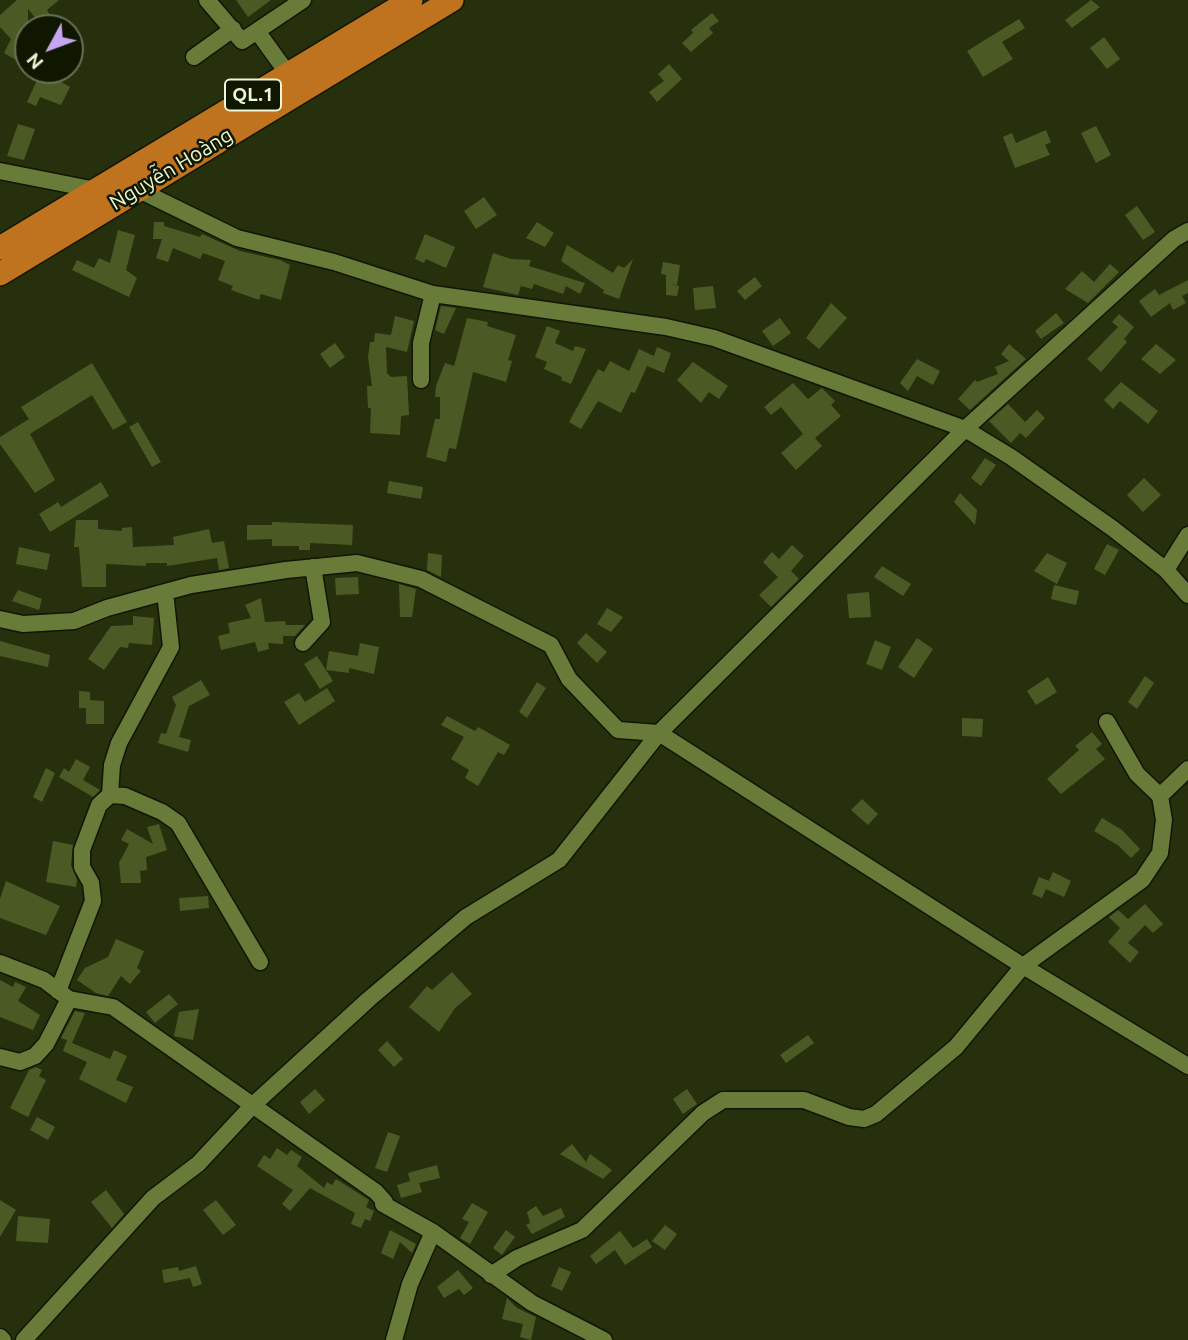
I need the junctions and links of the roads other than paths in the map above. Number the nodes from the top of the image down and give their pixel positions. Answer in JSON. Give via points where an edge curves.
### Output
{"nodes":[{"id":1,"x":207,"y":0,"type":"edge"},
{"id":2,"x":303,"y":0,"type":"edge"},
{"id":3,"x":411,"y":0,"type":"edge"},
{"id":4,"x":452,"y":0,"type":"edge"},
{"id":5,"x":257,"y":32,"type":"junction"},
{"id":6,"x":237,"y":35,"type":"junction"},
{"id":7,"x":194,"y":57,"type":"dead end"},
{"id":8,"x":288,"y":74,"type":"junction"},
{"id":9,"x":0,"y":171,"type":"edge"},
{"id":10,"x":137,"y":189,"type":"junction"},
{"id":11,"x":96,"y":190,"type":"junction"},
{"id":12,"x":1188,"y":231,"type":"edge"},
{"id":13,"x":0,"y":248,"type":"edge"},
{"id":14,"x":0,"y":274,"type":"edge"},
{"id":15,"x":433,"y":293,"type":"junction"},
{"id":16,"x":421,"y":380,"type":"dead end"},
{"id":17,"x":965,"y":429,"type":"junction"},
{"id":18,"x":1188,"y":535,"type":"edge"},
{"id":19,"x":313,"y":567,"type":"junction"},
{"id":20,"x":1166,"y":570,"type":"junction"},
{"id":21,"x":165,"y":592,"type":"junction"},
{"id":22,"x":1188,"y":596,"type":"edge"},
{"id":23,"x":0,"y":619,"type":"edge"},
{"id":24,"x":303,"y":643,"type":"dead end"},
{"id":25,"x":1107,"y":722,"type":"dead end"},
{"id":26,"x":659,"y":733,"type":"junction"},
{"id":27,"x":1188,"y":769,"type":"edge"},
{"id":28,"x":110,"y":795,"type":"junction"},
{"id":29,"x":1160,"y":796,"type":"junction"},
{"id":30,"x":0,"y":962,"type":"edge"},
{"id":31,"x":260,"y":962,"type":"dead end"},
{"id":32,"x":1023,"y":966,"type":"junction"},
{"id":33,"x":64,"y":995,"type":"junction"},
{"id":34,"x":0,"y":1057,"type":"edge"},
{"id":35,"x":1188,"y":1066,"type":"edge"},
{"id":36,"x":253,"y":1105,"type":"junction"},
{"id":37,"x":433,"y":1232,"type":"junction"},
{"id":38,"x":491,"y":1275,"type":"junction"},
{"id":39,"x":24,"y":1340,"type":"edge"},
{"id":40,"x":394,"y":1340,"type":"edge"},
{"id":41,"x":604,"y":1340,"type":"edge"}],
"edges":[{"from":1,"to":6,"type":"street"},
{"from":2,"to":5,"type":"street"},
{"from":3,"to":8,"type":"highway","name":"Nguyễn Hoàng","number":"QL.1"},
{"from":4,"to":10,"type":"highway","name":"Nguyễn Hoàng","number":"QL.1"},
{"from":5,"to":6,"type":"street"},
{"from":5,"to":8,"type":"street"},
{"from":6,"to":7,"type":"street"},
{"from":8,"to":11,"type":"highway","name":"Nguyễn Hoàng","number":"QL.1"},
{"from":9,"to":11,"type":"street"},
{"from":10,"to":14,"type":"highway","name":"Nguyễn Hoàng","number":"QL.1"},
{"from":10,"to":15,"type":"street","via":[[237,237]]},
{"from":11,"to":13,"type":"highway","name":"Nguyễn Hoàng","number":"QL.1"},
{"from":12,"to":17,"type":"street"},
{"from":15,"to":16,"type":"street","via":[[421,343]]},
{"from":15,"to":17,"type":"street","via":[[714,338]]},
{"from":17,"to":20,"type":"street"},
{"from":17,"to":26,"type":"street"},
{"from":18,"to":20,"type":"street"},
{"from":19,"to":21,"type":"street"},
{"from":19,"to":24,"type":"street","via":[[322,622]]},
{"from":19,"to":26,"type":"street","via":[[357,563],[421,579],[551,645],[569,679],[618,730]]},
{"from":20,"to":22,"type":"street"},
{"from":21,"to":23,"type":"street","via":[[74,621],[23,624]]},
{"from":21,"to":28,"type":"street","via":[[172,647],[119,743]]},
{"from":25,"to":29,"type":"street","via":[[1137,774]]},
{"from":26,"to":32,"type":"street"},
{"from":26,"to":36,"type":"street","via":[[559,860],[466,917]]},
{"from":27,"to":29,"type":"street"},
{"from":28,"to":31,"type":"street","via":[[125,796],[178,823]]},
{"from":28,"to":33,"type":"street","via":[[99,805],[82,850],[82,867],[91,883],[93,901]]},
{"from":29,"to":32,"type":"street","via":[[1164,820],[1153,868],[1134,888]]},
{"from":30,"to":33,"type":"street","via":[[44,979]]},
{"from":32,"to":35,"type":"street"},
{"from":32,"to":38,"type":"street","via":[[956,1046],[876,1114],[864,1119],[849,1117],[804,1100],[723,1100],[703,1113],[582,1230],[517,1258]]},
{"from":33,"to":34,"type":"street","via":[[46,1044],[35,1056],[20,1062]]},
{"from":33,"to":36,"type":"street","via":[[113,1007]]},
{"from":36,"to":37,"type":"street","via":[[376,1192],[383,1204]]},
{"from":36,"to":39,"type":"street","via":[[198,1164],[153,1198]]},
{"from":37,"to":38,"type":"street"},
{"from":37,"to":40,"type":"street","via":[[410,1284]]},
{"from":38,"to":41,"type":"street","via":[[532,1303]]}]}
